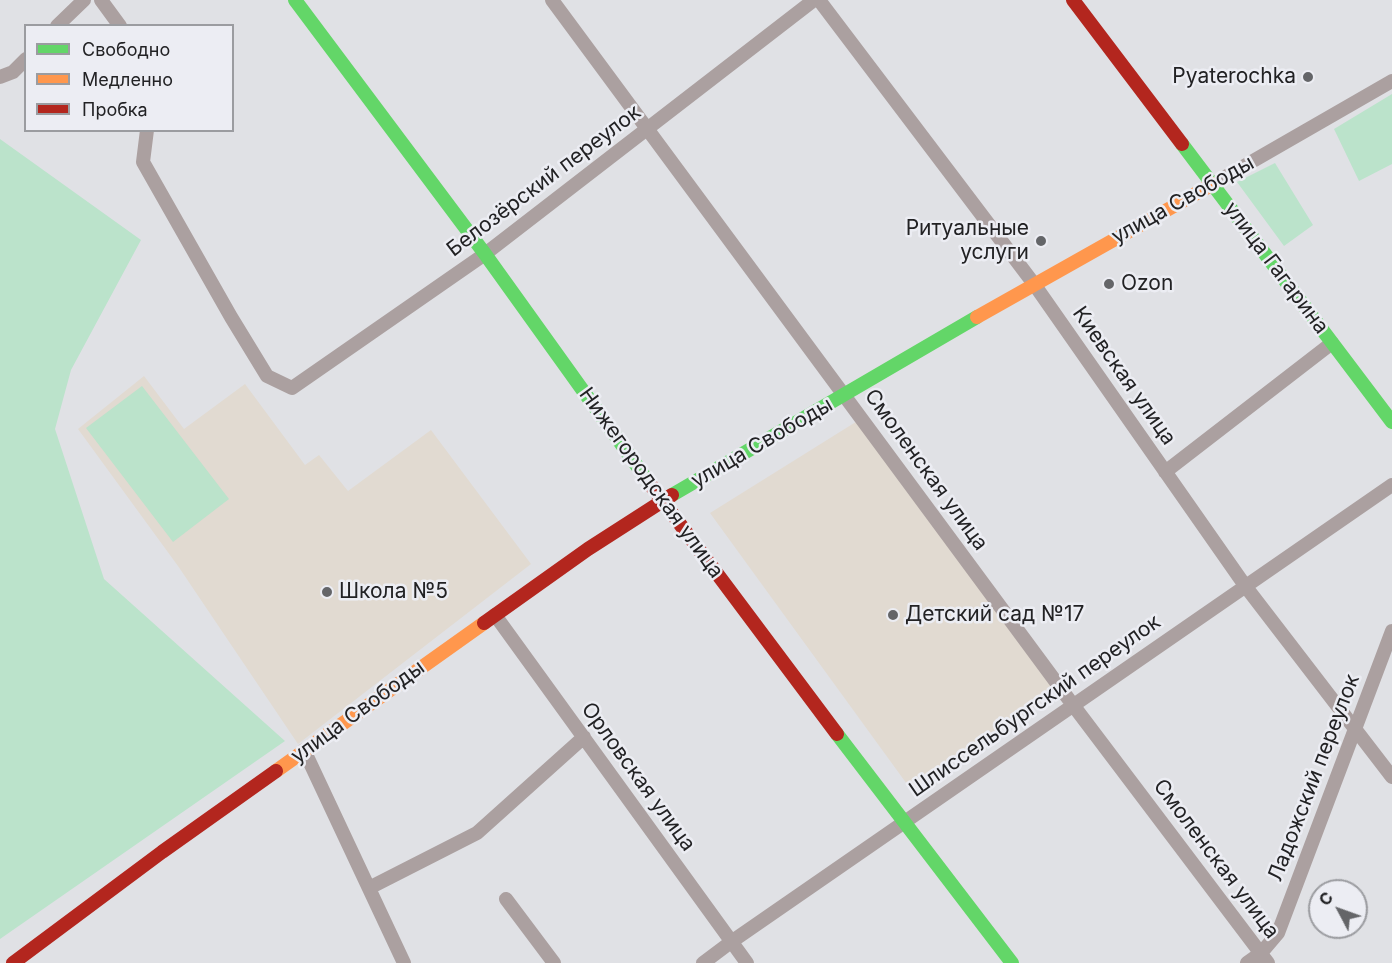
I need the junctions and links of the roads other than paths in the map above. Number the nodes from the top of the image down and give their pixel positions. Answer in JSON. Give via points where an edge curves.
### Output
{"nodes":[{"id":1,"x":84,"y":0,"type":"edge"},
{"id":2,"x":101,"y":0,"type":"edge"},
{"id":3,"x":295,"y":0,"type":"edge"},
{"id":4,"x":552,"y":0,"type":"edge"},
{"id":5,"x":817,"y":0,"type":"edge"},
{"id":6,"x":1073,"y":0,"type":"edge"},
{"id":7,"x":59,"y":24,"type":"edge"},
{"id":8,"x":119,"y":24,"type":"edge"},
{"id":9,"x":24,"y":60,"type":"edge"},
{"id":10,"x":0,"y":77,"type":"edge"},
{"id":11,"x":1392,"y":81,"type":"edge"},
{"id":12,"x":648,"y":129,"type":"junction"},
{"id":13,"x":147,"y":132,"type":"edge"},
{"id":14,"x":1213,"y":184,"type":"junction"},
{"id":15,"x":485,"y":254,"type":"junction"},
{"id":16,"x":1034,"y":284,"type":"junction"},
{"id":17,"x":1332,"y":343,"type":"junction"},
{"id":18,"x":845,"y":395,"type":"junction"},
{"id":19,"x":1392,"y":422,"type":"edge"},
{"id":20,"x":1165,"y":472,"type":"junction"},
{"id":21,"x":1392,"y":485,"type":"edge"},
{"id":22,"x":662,"y":501,"type":"junction"},
{"id":23,"x":1246,"y":587,"type":"junction"},
{"id":24,"x":495,"y":615,"type":"junction"},
{"id":25,"x":1392,"y":631,"type":"edge"},
{"id":26,"x":1073,"y":705,"type":"junction"},
{"id":27,"x":1355,"y":729,"type":"junction"},
{"id":28,"x":584,"y":737,"type":"junction"},
{"id":29,"x":304,"y":750,"type":"junction"},
{"id":30,"x":1392,"y":777,"type":"edge"},
{"id":31,"x":904,"y":823,"type":"junction"},
{"id":32,"x":369,"y":888,"type":"junction"},
{"id":33,"x":506,"y":899,"type":"dead end"},
{"id":34,"x":731,"y":942,"type":"junction"},
{"id":35,"x":1264,"y":958,"type":"edge"},
{"id":36,"x":13,"y":963,"type":"edge"},
{"id":37,"x":404,"y":963,"type":"edge"},
{"id":38,"x":555,"y":963,"type":"edge"},
{"id":39,"x":703,"y":963,"type":"edge"},
{"id":40,"x":747,"y":963,"type":"edge"},
{"id":41,"x":1012,"y":963,"type":"edge"},
{"id":42,"x":1247,"y":963,"type":"edge"}],
"edges":[{"from":1,"to":7,"type":"street"},
{"from":2,"to":8,"type":"street"},
{"from":3,"to":15,"type":"street","name":"Нижегородская улица"},
{"from":4,"to":12,"type":"street","name":"Смоленская улица"},
{"from":5,"to":12,"type":"street","name":"Белозёрский переулок"},
{"from":5,"to":16,"type":"street","name":"Киевская улица"},
{"from":6,"to":14,"type":"street","name":"улица Гагарина"},
{"from":9,"to":10,"type":"street","via":[[13,72]]},
{"from":11,"to":14,"type":"street","name":"улица Свободы"},
{"from":12,"to":15,"type":"street","name":"Белозёрский переулок"},
{"from":12,"to":18,"type":"street","name":"Смоленская улица"},
{"from":13,"to":15,"type":"street","name":"Белозёрский переулок","via":[[143,162],[160,193],[267,376],[292,388]]},
{"from":14,"to":16,"type":"street","name":"улица Свободы"},
{"from":14,"to":17,"type":"street","name":"улица Гагарина"},
{"from":15,"to":22,"type":"street","name":"Нижегородская улица"},
{"from":16,"to":18,"type":"street","name":"улица Свободы"},
{"from":16,"to":20,"type":"street","name":"Киевская улица"},
{"from":17,"to":19,"type":"street","name":"улица Гагарина"},
{"from":17,"to":20,"type":"street"},
{"from":18,"to":22,"type":"street","name":"улица Свободы"},
{"from":18,"to":26,"type":"street","name":"Смоленская улица"},
{"from":20,"to":23,"type":"street","name":"Киевская улица"},
{"from":21,"to":23,"type":"street","name":"Шлиссельбургский переулок"},
{"from":22,"to":24,"type":"street","name":"улица Свободы"},
{"from":22,"to":31,"type":"street","name":"Нижегородская улица"},
{"from":23,"to":26,"type":"street","name":"Шлиссельбургский переулок"},
{"from":23,"to":27,"type":"street","name":"Киевская улица"},
{"from":24,"to":28,"type":"street","name":"Орловская улица"},
{"from":24,"to":29,"type":"street","name":"улица Свободы"},
{"from":25,"to":27,"type":"street","name":"Ладожский переулок"},
{"from":26,"to":31,"type":"street","name":"Шлиссельбургский переулок"},
{"from":26,"to":35,"type":"street","name":"Смоленская улица"},
{"from":27,"to":30,"type":"street","name":"Киевская улица"},
{"from":27,"to":35,"type":"street","name":"Ладожский переулок","via":[[1278,933]]},
{"from":28,"to":32,"type":"street","via":[[477,833]]},
{"from":28,"to":34,"type":"street","name":"Орловская улица"},
{"from":29,"to":32,"type":"street"},
{"from":29,"to":36,"type":"street","name":"улица Свободы"},
{"from":31,"to":34,"type":"street","name":"Шлиссельбургский переулок"},
{"from":31,"to":41,"type":"street","name":"Нижегородская улица"},
{"from":32,"to":37,"type":"street"},
{"from":33,"to":38,"type":"street"},
{"from":34,"to":39,"type":"street","name":"Шлиссельбургский переулок"},
{"from":34,"to":40,"type":"street","name":"Орловская улица"},
{"from":35,"to":42,"type":"street","name":"Ладожский переулок"}]}
